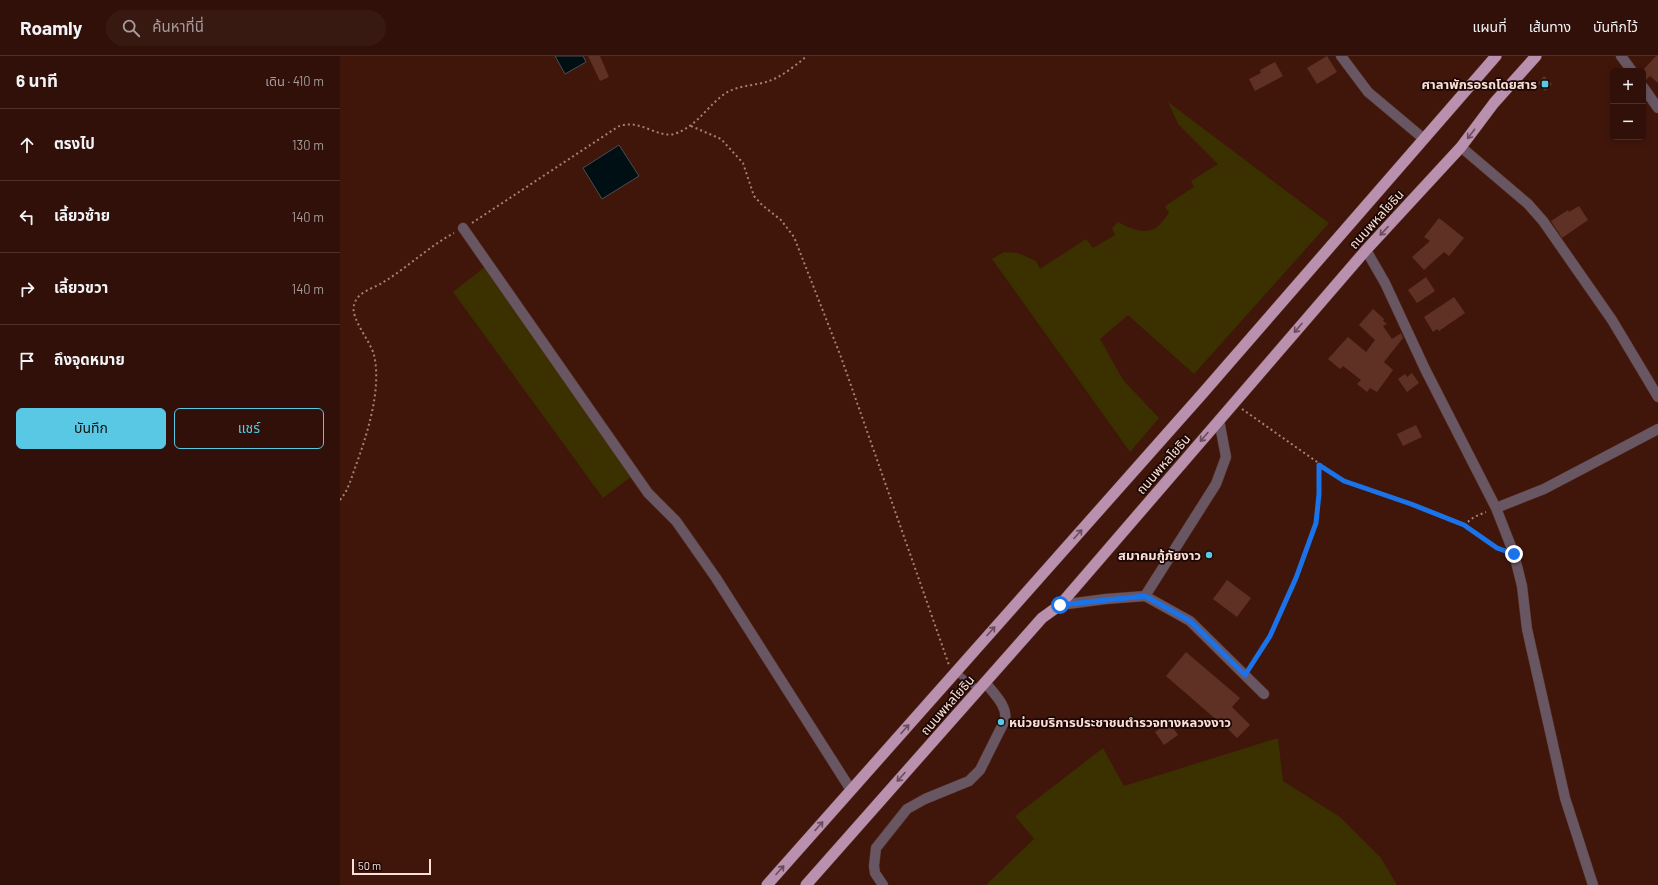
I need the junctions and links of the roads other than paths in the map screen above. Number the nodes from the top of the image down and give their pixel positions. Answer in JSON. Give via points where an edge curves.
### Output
{"nodes":[{"id":1,"x":1341,"y":56,"type":"edge"},
{"id":2,"x":1496,"y":56,"type":"edge"},
{"id":3,"x":1536,"y":56,"type":"edge"},
{"id":4,"x":1621,"y":56,"type":"edge"},
{"id":5,"x":1630,"y":68,"type":"edge"},
{"id":6,"x":1646,"y":91,"type":"edge"},
{"id":7,"x":1658,"y":108,"type":"edge"},
{"id":8,"x":1424,"y":139,"type":"junction"},
{"id":9,"x":1461,"y":147,"type":"junction"},
{"id":10,"x":463,"y":228,"type":"road end"},
{"id":11,"x":1366,"y":250,"type":"junction"},
{"id":12,"x":1658,"y":397,"type":"edge"},
{"id":13,"x":1219,"y":420,"type":"junction"},
{"id":14,"x":1658,"y":429,"type":"edge"},
{"id":15,"x":1496,"y":508,"type":"junction"},
{"id":16,"x":1145,"y":596,"type":"junction"},
{"id":17,"x":1060,"y":605,"type":"junction"},
{"id":18,"x":954,"y":674,"type":"junction"},
{"id":19,"x":982,"y":686,"type":"junction"},
{"id":20,"x":1264,"y":694,"type":"dead end"},
{"id":21,"x":851,"y":790,"type":"junction"},
{"id":22,"x":766,"y":885,"type":"edge"},
{"id":23,"x":806,"y":885,"type":"edge"},
{"id":24,"x":883,"y":885,"type":"edge"},
{"id":25,"x":1593,"y":885,"type":"edge"}],
"edges":[{"from":1,"to":8,"type":"street","via":[[1368,92]]},
{"from":2,"to":8,"type":"highway","name":"ถนนพหลโยธิน"},
{"from":3,"to":9,"type":"highway","name":"ถนนพหลโยธิน","one_way":true,"via":[[1494,103]]},
{"from":4,"to":5,"type":"street"},
{"from":6,"to":7,"type":"street"},
{"from":18,"to":8,"type":"highway","name":"ถนนพหลโยธิน","one_way":true},
{"from":9,"to":11,"type":"highway","name":"ถนนพหลโยธิน","one_way":true},
{"from":9,"to":12,"type":"street","via":[[1528,204],[1544,221],[1612,320]]},
{"from":10,"to":21,"type":"street","via":[[648,493],[676,521],[694,546]]},
{"from":11,"to":13,"type":"highway","name":"ถนนพหลโยธิน","one_way":true},
{"from":11,"to":15,"type":"street","via":[[1385,283],[1425,369]]},
{"from":13,"to":16,"type":"street","via":[[1226,457],[1216,484]]},
{"from":13,"to":17,"type":"highway","name":"ถนนพหลโยธิน","one_way":true},
{"from":14,"to":15,"type":"street","via":[[1544,489]]},
{"from":15,"to":25,"type":"street","via":[[1514,554],[1522,586],[1527,629],[1565,798]]},
{"from":16,"to":17,"type":"street"},
{"from":16,"to":20,"type":"street","via":[[1190,621]]},
{"from":17,"to":19,"type":"highway","name":"ถนนพหลโยธิน","via":[[1042,618]]},
{"from":18,"to":19,"type":"lane"},
{"from":21,"to":18,"type":"highway","name":"ถนนพหลโยธิน","one_way":true},
{"from":19,"to":23,"type":"highway","name":"ถนนพหลโยธิน","one_way":true},
{"from":19,"to":24,"type":"street","via":[[1005,708],[1005,720],[980,770],[968,781],[907,809],[876,848],[875,873]]},
{"from":22,"to":21,"type":"highway","name":"ถนนพหลโยธิน","one_way":true}]}
